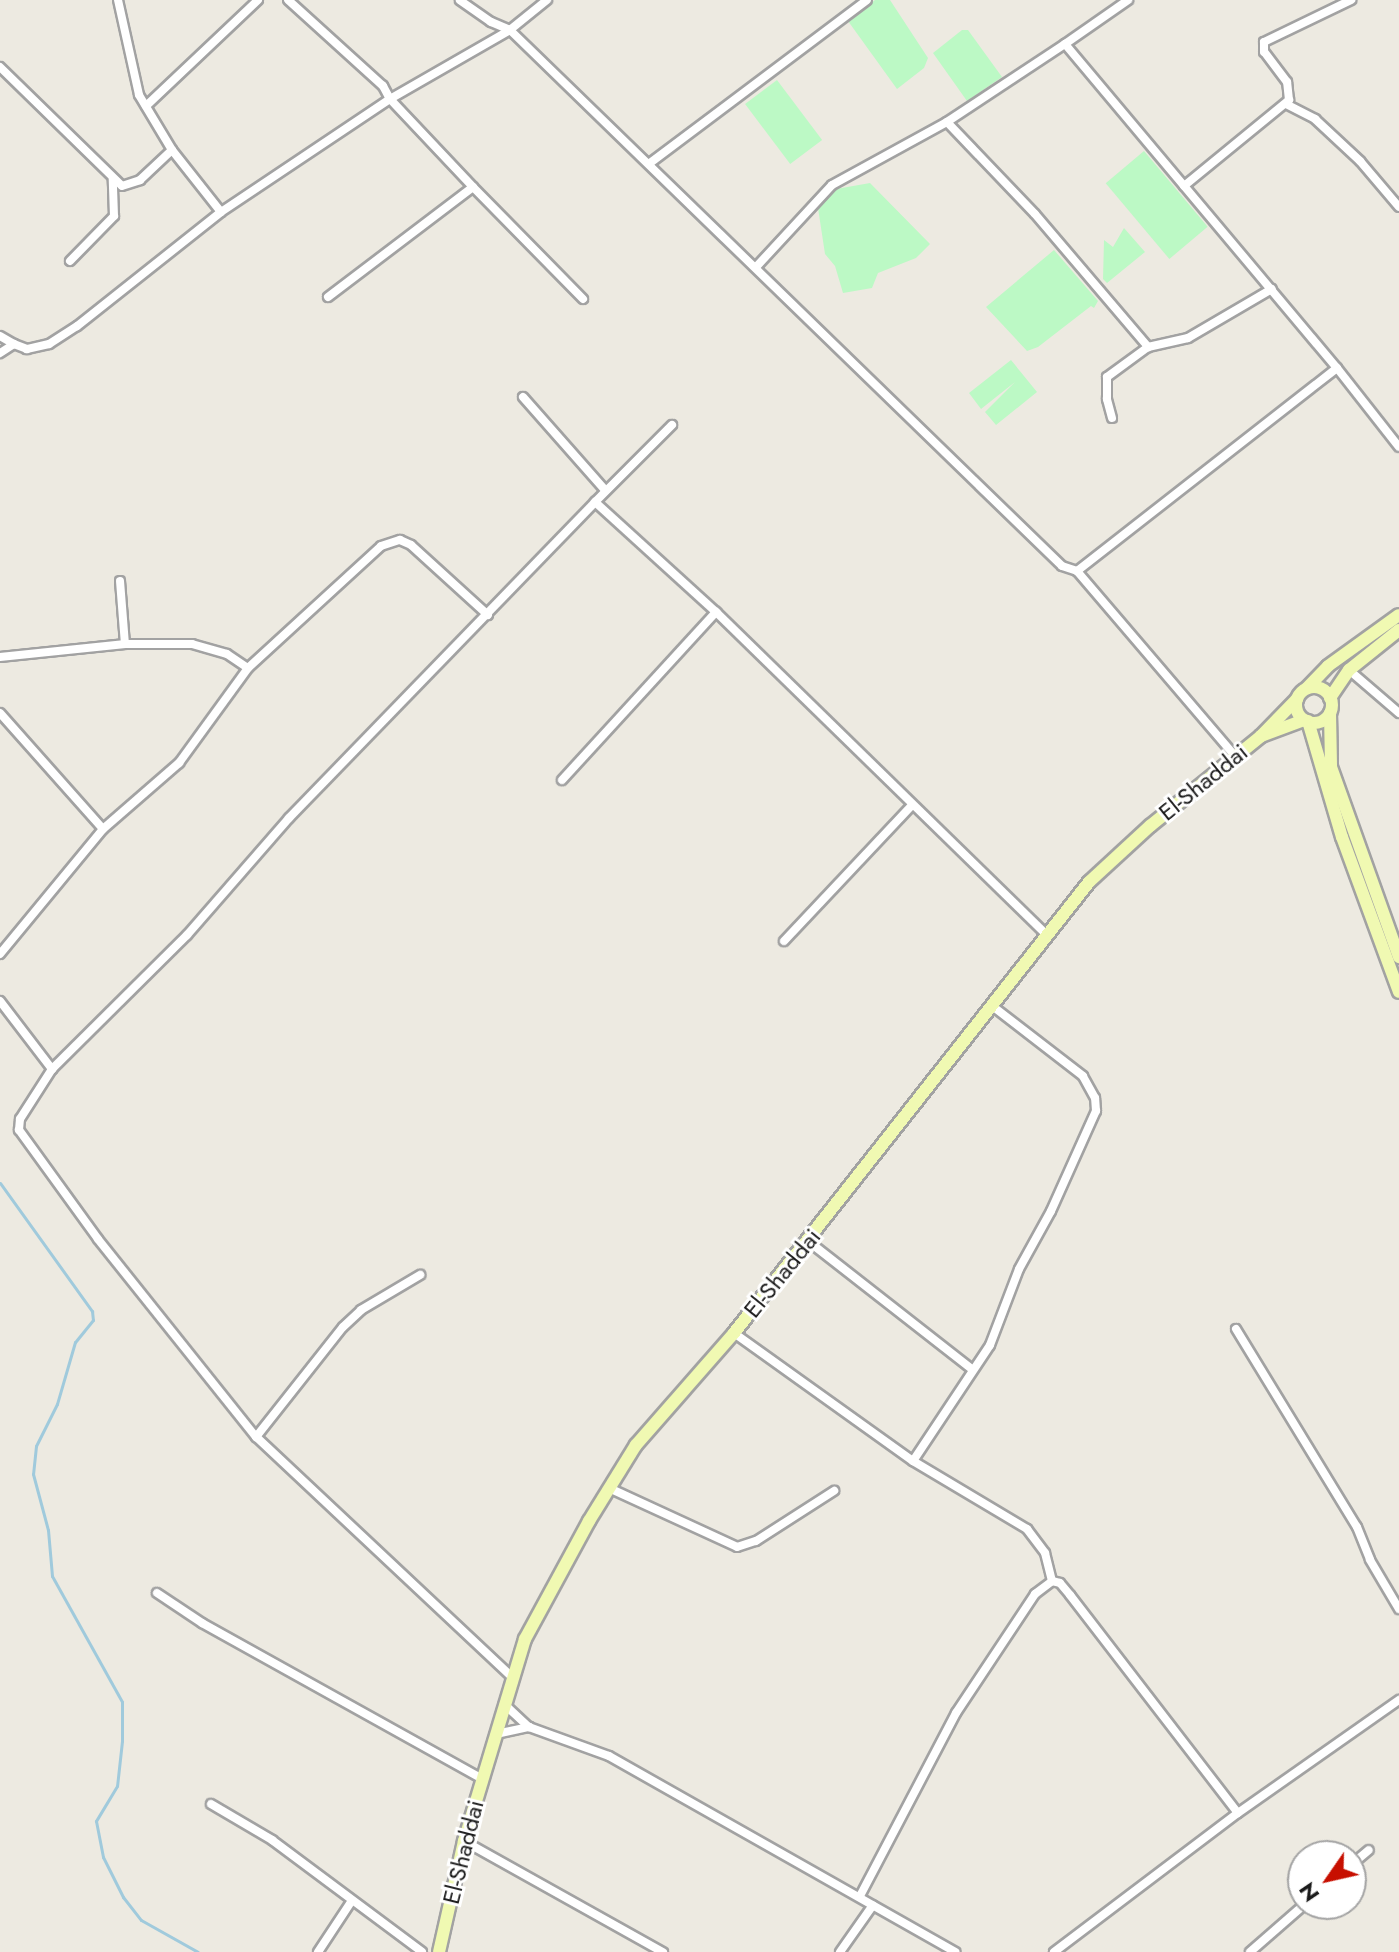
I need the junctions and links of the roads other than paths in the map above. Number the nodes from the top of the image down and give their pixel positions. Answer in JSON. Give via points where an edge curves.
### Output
{"nodes":[{"id":1,"x":118,"y":0,"type":"edge"},
{"id":2,"x":258,"y":0,"type":"edge"},
{"id":3,"x":288,"y":0,"type":"edge"},
{"id":4,"x":460,"y":0,"type":"edge"},
{"id":5,"x":547,"y":0,"type":"edge"},
{"id":6,"x":867,"y":0,"type":"edge"},
{"id":7,"x":1128,"y":0,"type":"edge"},
{"id":8,"x":1351,"y":0,"type":"edge"},
{"id":9,"x":510,"y":30,"type":"junction"},
{"id":10,"x":1065,"y":44,"type":"junction"},
{"id":11,"x":0,"y":67,"type":"edge"},
{"id":12,"x":390,"y":99,"type":"junction"},
{"id":13,"x":1286,"y":104,"type":"junction"},
{"id":14,"x":146,"y":106,"type":"junction"},
{"id":15,"x":947,"y":122,"type":"junction"},
{"id":16,"x":172,"y":150,"type":"junction"},
{"id":17,"x":650,"y":163,"type":"junction"},
{"id":18,"x":113,"y":178,"type":"junction"},
{"id":19,"x":1184,"y":186,"type":"junction"},
{"id":20,"x":473,"y":187,"type":"junction"},
{"id":21,"x":1399,"y":207,"type":"edge"},
{"id":22,"x":221,"y":212,"type":"junction"},
{"id":23,"x":70,"y":261,"type":"dead end"},
{"id":24,"x":757,"y":266,"type":"junction"},
{"id":25,"x":1272,"y":289,"type":"junction"},
{"id":26,"x":328,"y":297,"type":"dead end"},
{"id":27,"x":583,"y":299,"type":"dead end"},
{"id":28,"x":0,"y":336,"type":"edge"},
{"id":29,"x":14,"y":344,"type":"junction"},
{"id":30,"x":1148,"y":347,"type":"junction"},
{"id":31,"x":0,"y":353,"type":"edge"},
{"id":32,"x":1337,"y":368,"type":"junction"},
{"id":33,"x":523,"y":397,"type":"dead end"},
{"id":34,"x":1112,"y":418,"type":"dead end"},
{"id":35,"x":672,"y":425,"type":"dead end"},
{"id":36,"x":1399,"y":447,"type":"edge"},
{"id":37,"x":605,"y":490,"type":"junction"},
{"id":38,"x":595,"y":502,"type":"junction"},
{"id":39,"x":1077,"y":571,"type":"junction"},
{"id":40,"x":120,"y":581,"type":"dead end"},
{"id":41,"x":716,"y":612,"type":"junction"},
{"id":42,"x":488,"y":615,"type":"junction"},
{"id":43,"x":1399,"y":615,"type":"edge"},
{"id":44,"x":1399,"y":630,"type":"edge"},
{"id":45,"x":125,"y":644,"type":"junction"},
{"id":46,"x":0,"y":657,"type":"edge"},
{"id":47,"x":248,"y":668,"type":"junction"},
{"id":48,"x":1349,"y":670,"type":"junction"},
{"id":49,"x":1307,"y":688,"type":"junction"},
{"id":50,"x":1330,"y":698,"type":"junction"},
{"id":51,"x":1297,"y":699,"type":"junction"},
{"id":52,"x":0,"y":713,"type":"edge"},
{"id":53,"x":1330,"y":713,"type":"junction"},
{"id":54,"x":1399,"y":713,"type":"edge"},
{"id":55,"x":1306,"y":720,"type":"junction"},
{"id":56,"x":1261,"y":736,"type":"junction"},
{"id":57,"x":1234,"y":755,"type":"junction"},
{"id":58,"x":562,"y":780,"type":"dead end"},
{"id":59,"x":912,"y":805,"type":"junction"},
{"id":60,"x":103,"y":829,"type":"junction"},
{"id":61,"x":1381,"y":925,"type":"junction"},
{"id":62,"x":1046,"y":934,"type":"junction"},
{"id":63,"x":784,"y":941,"type":"dead end"},
{"id":64,"x":0,"y":954,"type":"edge"},
{"id":65,"x":1399,"y":957,"type":"edge"},
{"id":66,"x":1399,"y":992,"type":"edge"},
{"id":67,"x":0,"y":1001,"type":"edge"},
{"id":68,"x":991,"y":1005,"type":"junction"},
{"id":69,"x":52,"y":1069,"type":"junction"},
{"id":70,"x":808,"y":1241,"type":"junction"},
{"id":71,"x":420,"y":1275,"type":"dead end"},
{"id":72,"x":1236,"y":1329,"type":"dead end"},
{"id":73,"x":734,"y":1333,"type":"junction"},
{"id":74,"x":972,"y":1369,"type":"junction"},
{"id":75,"x":256,"y":1437,"type":"junction"},
{"id":76,"x":913,"y":1461,"type":"junction"},
{"id":77,"x":609,"y":1488,"type":"junction"},
{"id":78,"x":834,"y":1491,"type":"dead end"},
{"id":79,"x":1052,"y":1581,"type":"junction"},
{"id":80,"x":157,"y":1593,"type":"dead end"},
{"id":81,"x":1399,"y":1609,"type":"edge"},
{"id":82,"x":512,"y":1677,"type":"junction"},
{"id":83,"x":1399,"y":1700,"type":"edge"},
{"id":84,"x":504,"y":1704,"type":"junction"},
{"id":85,"x":529,"y":1727,"type":"junction"},
{"id":86,"x":496,"y":1734,"type":"junction"},
{"id":87,"x":482,"y":1779,"type":"junction"},
{"id":88,"x":211,"y":1804,"type":"dead end"},
{"id":89,"x":1238,"y":1813,"type":"junction"},
{"id":90,"x":464,"y":1841,"type":"junction"},
{"id":91,"x":860,"y":1896,"type":"junction"},
{"id":92,"x":351,"y":1902,"type":"junction"},
{"id":93,"x":873,"y":1905,"type":"junction"},
{"id":94,"x":1287,"y":1920,"type":"edge"},
{"id":95,"x":318,"y":1952,"type":"edge"},
{"id":96,"x":422,"y":1952,"type":"edge"},
{"id":97,"x":439,"y":1952,"type":"edge"},
{"id":98,"x":663,"y":1952,"type":"edge"},
{"id":99,"x":840,"y":1952,"type":"edge"},
{"id":100,"x":955,"y":1952,"type":"edge"},
{"id":101,"x":1054,"y":1952,"type":"edge"},
{"id":102,"x":1250,"y":1952,"type":"edge"}],
"edges":[{"from":1,"to":14,"type":"street","via":[[136,84]]},
{"from":2,"to":14,"type":"street"},
{"from":3,"to":12,"type":"street","via":[[383,86]]},
{"from":4,"to":9,"type":"street"},
{"from":5,"to":9,"type":"street"},
{"from":6,"to":17,"type":"street"},
{"from":7,"to":10,"type":"street"},
{"from":8,"to":13,"type":"street","via":[[1264,42],[1264,52],[1287,82]]},
{"from":9,"to":12,"type":"street"},
{"from":9,"to":17,"type":"street"},
{"from":10,"to":15,"type":"street"},
{"from":10,"to":19,"type":"street"},
{"from":11,"to":18,"type":"street"},
{"from":12,"to":20,"type":"street"},
{"from":12,"to":22,"type":"street"},
{"from":13,"to":19,"type":"street"},
{"from":13,"to":21,"type":"street","via":[[1315,119]]},
{"from":14,"to":16,"type":"street"},
{"from":15,"to":24,"type":"street","via":[[832,185]]},
{"from":15,"to":30,"type":"street","via":[[1035,214]]},
{"from":16,"to":18,"type":"street","via":[[130,185]]},
{"from":16,"to":22,"type":"street"},
{"from":17,"to":24,"type":"street"},
{"from":18,"to":23,"type":"street","via":[[114,216]]},
{"from":19,"to":25,"type":"street"},
{"from":20,"to":26,"type":"street"},
{"from":20,"to":27,"type":"street"},
{"from":22,"to":29,"type":"street","via":[[58,338],[27,349]]},
{"from":24,"to":39,"type":"street","via":[[1062,566]]},
{"from":25,"to":30,"type":"street","via":[[1188,338]]},
{"from":25,"to":32,"type":"street"},
{"from":28,"to":29,"type":"street"},
{"from":29,"to":31,"type":"street"},
{"from":30,"to":34,"type":"street","via":[[1107,377]]},
{"from":32,"to":36,"type":"street"},
{"from":32,"to":39,"type":"street"},
{"from":33,"to":37,"type":"street"},
{"from":35,"to":37,"type":"street"},
{"from":37,"to":38,"type":"street"},
{"from":38,"to":41,"type":"street"},
{"from":38,"to":42,"type":"street"},
{"from":39,"to":57,"type":"street"},
{"from":40,"to":45,"type":"street"},
{"from":41,"to":58,"type":"street"},
{"from":41,"to":59,"type":"street"},
{"from":42,"to":47,"type":"street","via":[[411,545],[391,540]]},
{"from":42,"to":69,"type":"street","via":[[289,818],[177,946]]},
{"from":43,"to":49,"type":"street","via":[[1328,666]]},
{"from":44,"to":48,"type":"street"},
{"from":45,"to":46,"type":"street"},
{"from":45,"to":47,"type":"street","via":[[192,644],[227,654]]},
{"from":47,"to":60,"type":"street","via":[[179,763]]},
{"from":48,"to":50,"type":"street"},
{"from":48,"to":54,"type":"street"},
{"from":49,"to":50,"type":"street","via":[[1323,689]]},
{"from":49,"to":51,"type":"street"},
{"from":50,"to":53,"type":"street"},
{"from":51,"to":55,"type":"street","via":[[1297,710]]},
{"from":51,"to":56,"type":"street","name":"El-Shaddai"},
{"from":52,"to":60,"type":"street"},
{"from":53,"to":55,"type":"street","via":[[1318,722]]},
{"from":53,"to":61,"type":"street","via":[[1331,767]]},
{"from":55,"to":56,"type":"street"},
{"from":55,"to":61,"type":"street","via":[[1337,822]]},
{"from":56,"to":57,"type":"street","name":"El-Shaddai"},
{"from":57,"to":62,"type":"street","name":"El-Shaddai","via":[[1089,882]]},
{"from":59,"to":62,"type":"street"},
{"from":59,"to":63,"type":"street"},
{"from":60,"to":64,"type":"street"},
{"from":61,"to":65,"type":"street"},
{"from":61,"to":66,"type":"street"},
{"from":62,"to":68,"type":"street","name":"El-Shaddai"},
{"from":67,"to":69,"type":"street"},
{"from":68,"to":70,"type":"street","name":"El-Shaddai"},
{"from":68,"to":74,"type":"street","via":[[1083,1076],[1096,1111],[1019,1269],[990,1345]]},
{"from":69,"to":75,"type":"street","via":[[20,1119],[22,1138]]},
{"from":70,"to":73,"type":"street","name":"El-Shaddai"},
{"from":70,"to":74,"type":"street"},
{"from":71,"to":75,"type":"street","via":[[352,1319]]},
{"from":72,"to":81,"type":"street","via":[[1357,1527]]},
{"from":73,"to":76,"type":"street"},
{"from":73,"to":77,"type":"street","name":"El-Shaddai","via":[[661,1413]]},
{"from":74,"to":76,"type":"street"},
{"from":75,"to":82,"type":"street"},
{"from":76,"to":79,"type":"street","via":[[1027,1529],[1045,1553]]},
{"from":77,"to":78,"type":"street","via":[[737,1547],[756,1541]]},
{"from":77,"to":82,"type":"street","name":"El-Shaddai","via":[[540,1608]]},
{"from":79,"to":89,"type":"street","via":[[1070,1595]]},
{"from":79,"to":91,"type":"street","via":[[1035,1594],[956,1713]]},
{"from":80,"to":87,"type":"street"},
{"from":82,"to":84,"type":"street","name":"El-Shaddai"},
{"from":83,"to":89,"type":"street"},
{"from":84,"to":85,"type":"street"},
{"from":84,"to":86,"type":"street","name":"El-Shaddai"},
{"from":85,"to":86,"type":"street"},
{"from":85,"to":91,"type":"street","via":[[609,1756]]},
{"from":86,"to":87,"type":"street","name":"El-Shaddai"},
{"from":87,"to":90,"type":"street","name":"El-Shaddai"},
{"from":88,"to":92,"type":"street","via":[[272,1840]]},
{"from":89,"to":101,"type":"street"},
{"from":90,"to":97,"type":"street","name":"El-Shaddai"},
{"from":90,"to":98,"type":"street"},
{"from":91,"to":93,"type":"street"},
{"from":92,"to":95,"type":"street"},
{"from":92,"to":96,"type":"street"},
{"from":93,"to":99,"type":"street"},
{"from":93,"to":100,"type":"street"},
{"from":94,"to":102,"type":"street"}]}
